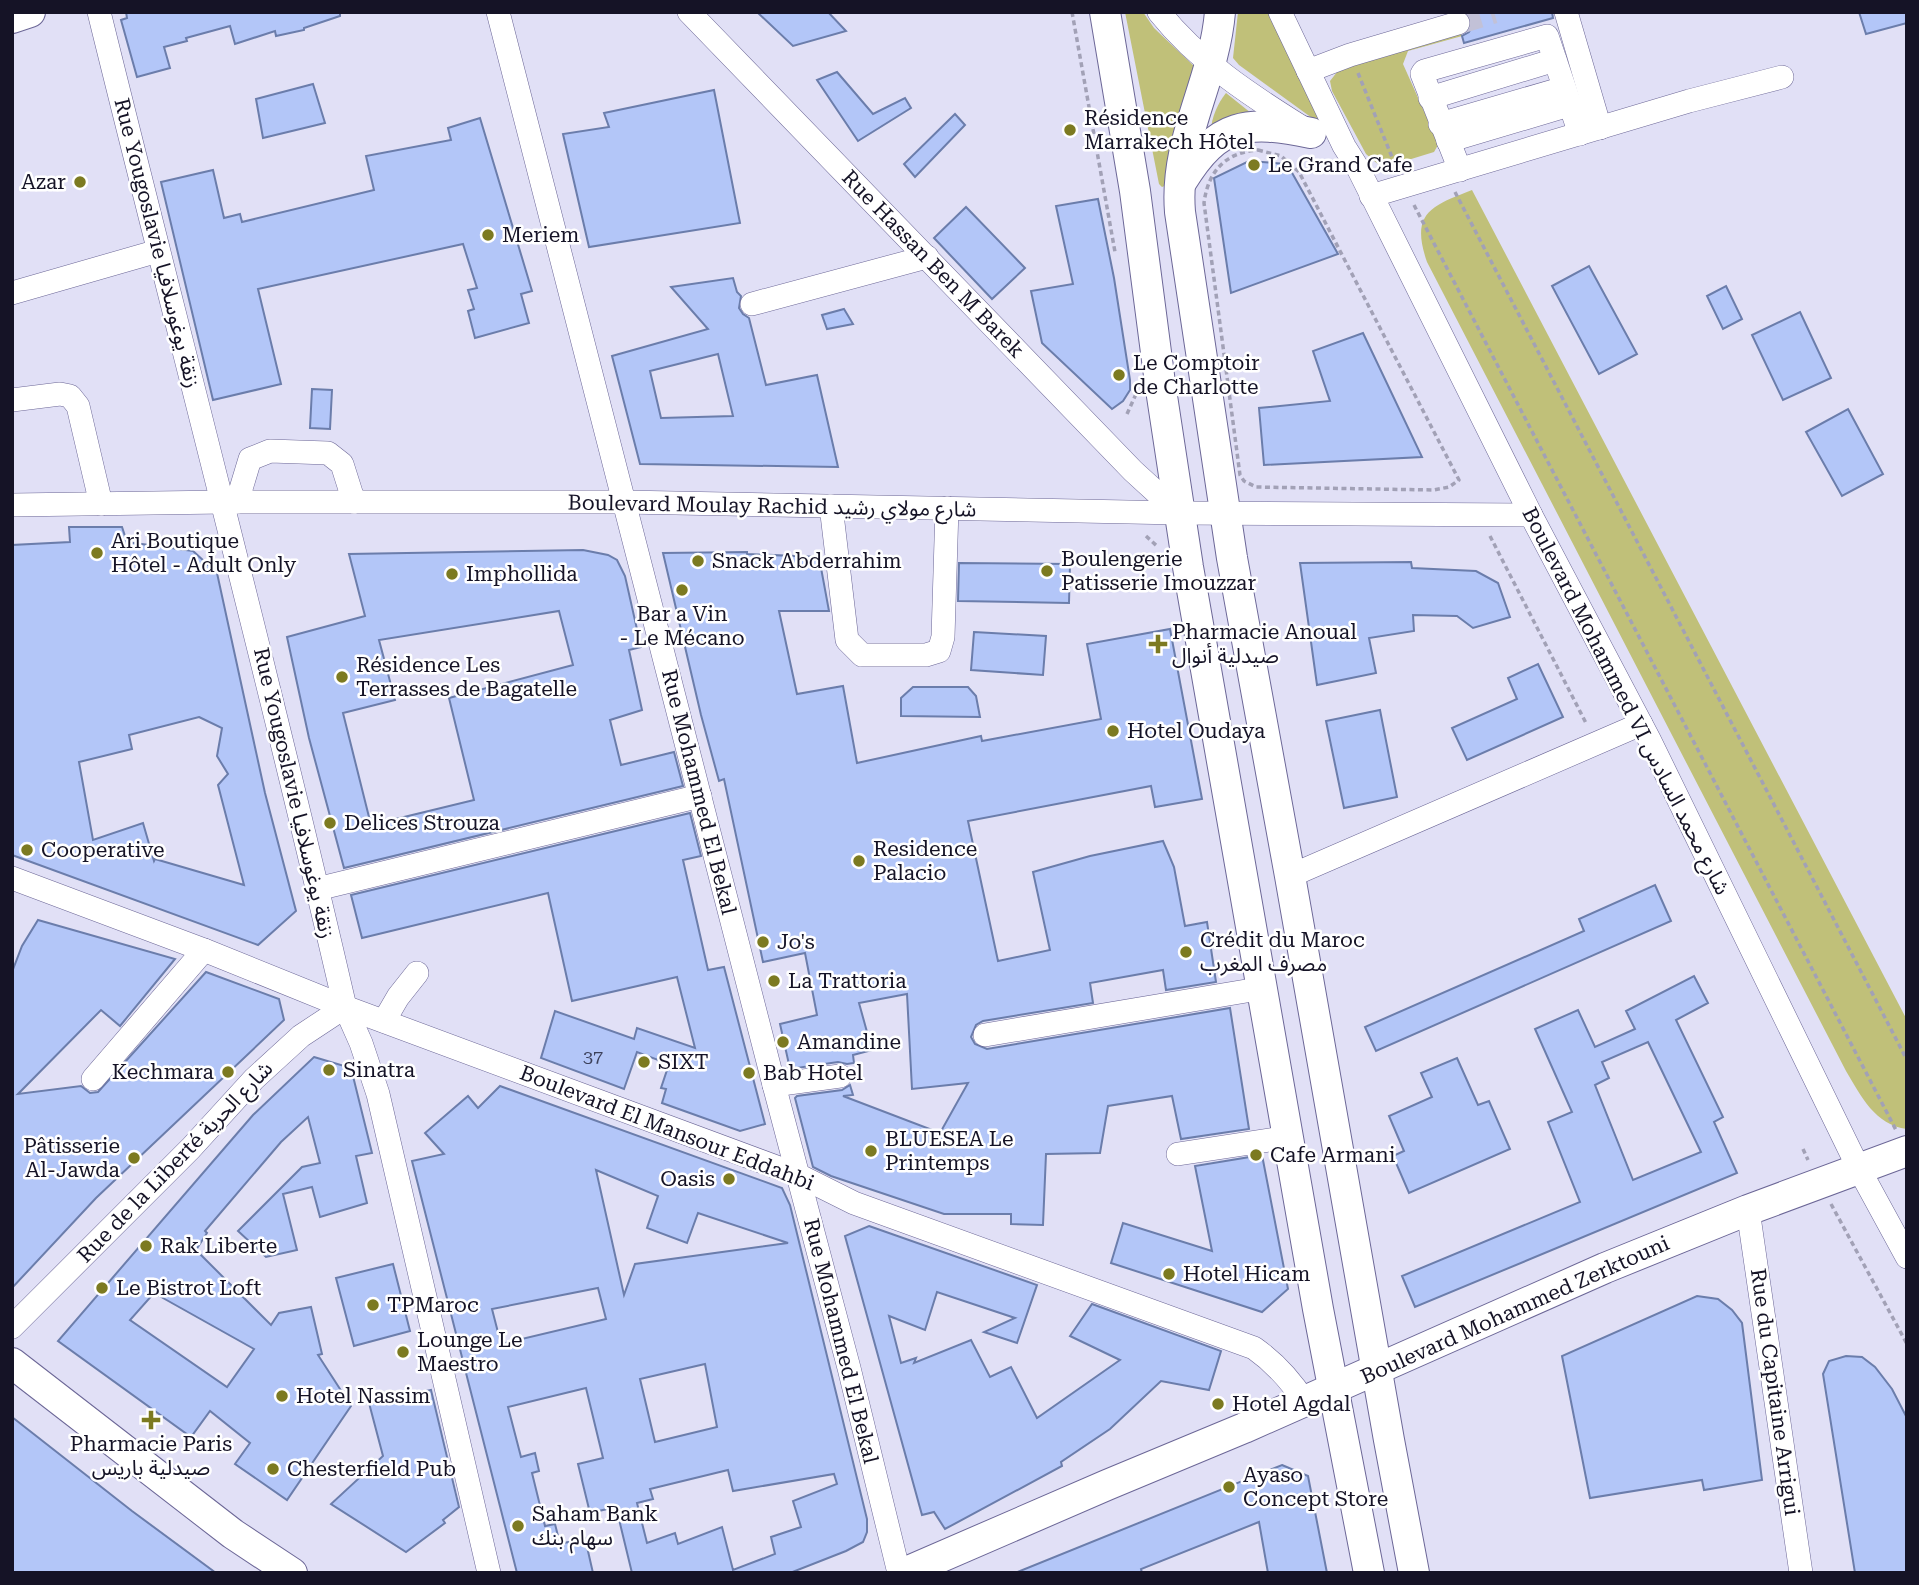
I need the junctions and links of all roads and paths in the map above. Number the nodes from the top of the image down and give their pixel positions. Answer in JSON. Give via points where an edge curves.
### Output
{"nodes":[{"id":1,"x":30,"y":12,"type":"edge"},
{"id":2,"x":99,"y":12,"type":"edge"},
{"id":3,"x":498,"y":12,"type":"edge"},
{"id":4,"x":689,"y":12,"type":"edge"},
{"id":5,"x":1072,"y":12,"type":"edge"},
{"id":6,"x":1105,"y":12,"type":"edge"},
{"id":7,"x":1159,"y":12,"type":"edge"},
{"id":8,"x":1220,"y":12,"type":"edge"},
{"id":9,"x":1280,"y":12,"type":"edge"},
{"id":10,"x":1566,"y":12,"type":"edge"},
{"id":11,"x":12,"y":18,"type":"edge"},
{"id":12,"x":1458,"y":23,"type":"tunnel mouth"},
{"id":13,"x":1350,"y":55,"type":"junction"},
{"id":14,"x":1210,"y":64,"type":"junction"},
{"id":15,"x":1308,"y":71,"type":"junction"},
{"id":16,"x":1560,"y":75,"type":"junction"},
{"id":17,"x":1782,"y":77,"type":"dead end"},
{"id":18,"x":1436,"y":112,"type":"junction"},
{"id":19,"x":1590,"y":131,"type":"junction"},
{"id":20,"x":1311,"y":133,"type":"junction"},
{"id":21,"x":1344,"y":146,"type":"junction"},
{"id":22,"x":1299,"y":172,"type":"joint"},
{"id":23,"x":1454,"y":172,"type":"junction"},
{"id":24,"x":1404,"y":187,"type":"junction"},
{"id":25,"x":1178,"y":188,"type":"junction"},
{"id":26,"x":1371,"y":196,"type":"junction"},
{"id":27,"x":158,"y":251,"type":"junction"},
{"id":28,"x":1116,"y":254,"type":"dead end"},
{"id":29,"x":927,"y":257,"type":"junction"},
{"id":30,"x":12,"y":293,"type":"edge"},
{"id":31,"x":752,"y":304,"type":"dead end"},
{"id":32,"x":1138,"y":386,"type":"dead end"},
{"id":33,"x":12,"y":400,"type":"edge"},
{"id":34,"x":1127,"y":414,"type":"dead end"},
{"id":35,"x":230,"y":502,"type":"junction"},
{"id":36,"x":354,"y":502,"type":"junction"},
{"id":37,"x":625,"y":502,"type":"junction"},
{"id":38,"x":101,"y":504,"type":"junction"},
{"id":39,"x":12,"y":505,"type":"edge"},
{"id":40,"x":831,"y":506,"type":"junction"},
{"id":41,"x":947,"y":508,"type":"junction"},
{"id":42,"x":1224,"y":512,"type":"junction"},
{"id":43,"x":1179,"y":513,"type":"junction"},
{"id":44,"x":1531,"y":515,"type":"junction"},
{"id":45,"x":1486,"y":528,"type":"dead end"},
{"id":46,"x":1641,"y":724,"type":"junction"},
{"id":47,"x":1597,"y":745,"type":"junction"},
{"id":48,"x":700,"y":796,"type":"junction"},
{"id":49,"x":1290,"y":876,"type":"junction"},
{"id":50,"x":12,"y":878,"type":"edge"},
{"id":51,"x":317,"y":889,"type":"junction"},
{"id":52,"x":204,"y":950,"type":"junction"},
{"id":53,"x":418,"y":973,"type":"dead end"},
{"id":54,"x":1264,"y":988,"type":"junction"},
{"id":55,"x":345,"y":1007,"type":"junction"},
{"id":56,"x":384,"y":1021,"type":"junction"},
{"id":57,"x":985,"y":1035,"type":"dead end"},
{"id":58,"x":1907,"y":1060,"type":"edge"},
{"id":59,"x":841,"y":1076,"type":"dead end"},
{"id":60,"x":93,"y":1079,"type":"dead end"},
{"id":61,"x":774,"y":1085,"type":"junction"},
{"id":62,"x":1289,"y":1137,"type":"junction"},
{"id":63,"x":1904,"y":1145,"type":"edge"},
{"id":64,"x":1803,"y":1149,"type":"dead end"},
{"id":65,"x":1178,"y":1154,"type":"dead end"},
{"id":66,"x":1859,"y":1169,"type":"junction"},
{"id":67,"x":798,"y":1175,"type":"junction"},
{"id":68,"x":1821,"y":1184,"type":"junction"},
{"id":69,"x":1748,"y":1210,"type":"junction"},
{"id":70,"x":1907,"y":1257,"type":"edge"},
{"id":71,"x":12,"y":1327,"type":"edge"},
{"id":72,"x":1907,"y":1344,"type":"edge"},
{"id":73,"x":12,"y":1363,"type":"edge"},
{"id":74,"x":1377,"y":1371,"type":"junction"},
{"id":75,"x":1335,"y":1388,"type":"junction"},
{"id":76,"x":1304,"y":1401,"type":"junction"},
{"id":77,"x":292,"y":1573,"type":"edge"},
{"id":78,"x":489,"y":1573,"type":"edge"},
{"id":79,"x":899,"y":1573,"type":"edge"},
{"id":80,"x":904,"y":1573,"type":"edge"},
{"id":81,"x":1369,"y":1573,"type":"edge"},
{"id":82,"x":1414,"y":1573,"type":"edge"},
{"id":83,"x":1801,"y":1573,"type":"edge"}],
"edges":[{"from":1,"to":11,"type":"main road"},
{"from":2,"to":27,"type":"street","name":"Rue Yougoslavie زنقة يوغوسلافيا"},
{"from":3,"to":37,"type":"street","name":"Rue Mohammed El Bekal"},
{"from":4,"to":29,"type":"street","name":"Rue Hassan Ben M Barek"},
{"from":5,"to":28,"type":"path"},
{"from":6,"to":43,"type":"main road","via":[[1135,191]]},
{"from":7,"to":14,"type":"street"},
{"from":8,"to":14,"type":"main road"},
{"from":9,"to":15,"type":"street","name":"Boulevard Mohammed VI شارع محمد السادس"},
{"from":10,"to":19,"type":"street"},
{"from":12,"to":13,"type":"street"},
{"from":13,"to":15,"type":"street"},
{"from":13,"to":24,"type":"path"},
{"from":14,"to":20,"type":"street"},
{"from":14,"to":25,"type":"main road","via":[[1183,149]]},
{"from":15,"to":21,"type":"street","name":"Boulevard Mohammed VI شارع محمد السادس"},
{"from":16,"to":18,"type":"street"},
{"from":16,"to":18,"type":"street"},
{"from":16,"to":18,"type":"street","via":[[1545,36],[1424,71]]},
{"from":16,"to":19,"type":"street"},
{"from":17,"to":19,"type":"street"},
{"from":18,"to":23,"type":"street"},
{"from":19,"to":23,"type":"street"},
{"from":20,"to":21,"type":"street"},
{"from":20,"to":25,"type":"main road","via":[[1263,125],[1241,127],[1203,151]]},
{"from":21,"to":26,"type":"street","name":"Boulevard Mohammed VI شارع محمد السادس"},
{"from":22,"to":22,"type":"path","via":[[1270,151],[1246,150],[1216,169],[1206,191],[1240,475],[1256,487],[1449,487],[1459,480]]},
{"from":23,"to":24,"type":"street"},
{"from":23,"to":58,"type":"path","via":[[1456,196]]},
{"from":24,"to":26,"type":"street"},
{"from":24,"to":63,"type":"path"},
{"from":25,"to":42,"type":"main road"},
{"from":26,"to":44,"type":"street","name":"Boulevard Mohammed VI شارع محمد السادس"},
{"from":27,"to":30,"type":"street"},
{"from":27,"to":35,"type":"street","name":"Rue Yougoslavie زنقة يوغوسلافيا"},
{"from":29,"to":31,"type":"street"},
{"from":29,"to":43,"type":"street","name":"Rue Hassan Ben M Barek"},
{"from":32,"to":34,"type":"path"},
{"from":33,"to":38,"type":"street","via":[[70,396],[78,406]]},
{"from":35,"to":36,"type":"street","name":"Boulevard Moulay Rachid شارع مولاي رشيد"},
{"from":35,"to":36,"type":"street","via":[[250,459],[270,452],[328,453],[342,464]]},
{"from":35,"to":38,"type":"street","name":"Boulevard Moulay Rachid شارع مولاي رشيد"},
{"from":35,"to":51,"type":"street","name":"Rue Yougoslavie زنقة يوغوسلافيا"},
{"from":36,"to":37,"type":"street","name":"Boulevard Moulay Rachid شارع مولاي رشيد"},
{"from":37,"to":40,"type":"street","name":"Boulevard Moulay Rachid شارع مولاي رشيد"},
{"from":37,"to":48,"type":"street","name":"Rue Mohammed El Bekal"},
{"from":38,"to":39,"type":"street","name":"Boulevard Moulay Rachid شارع مولاي رشيد"},
{"from":40,"to":41,"type":"street","name":"Boulevard Moulay Rachid شارع مولاي رشيد"},
{"from":40,"to":41,"type":"street","via":[[847,640],[862,655],[939,651]]},
{"from":41,"to":43,"type":"street","name":"Boulevard Moulay Rachid شارع مولاي رشيد"},
{"from":42,"to":43,"type":"street","name":"Boulevard Moulay Rachid شارع مولاي رشيد"},
{"from":42,"to":44,"type":"street","name":"Boulevard Moulay Rachid شارع مولاي رشيد"},
{"from":42,"to":49,"type":"main road"},
{"from":43,"to":54,"type":"main road"},
{"from":44,"to":46,"type":"street","name":"Boulevard Mohammed VI شارع محمد السادس"},
{"from":45,"to":47,"type":"path"},
{"from":46,"to":47,"type":"street"},
{"from":46,"to":66,"type":"street","name":"Boulevard Mohammed VI شارع محمد السادس"},
{"from":47,"to":49,"type":"street"},
{"from":48,"to":51,"type":"street"},
{"from":48,"to":61,"type":"street","name":"Rue Mohammed El Bekal"},
{"from":49,"to":74,"type":"main road"},
{"from":50,"to":52,"type":"street","name":"Boulevard El Mansour Eddahbi"},
{"from":51,"to":55,"type":"street","name":"Rue Yougoslavie زنقة يوغوسلافيا"},
{"from":52,"to":55,"type":"street","name":"Boulevard El Mansour Eddahbi"},
{"from":52,"to":60,"type":"street"},
{"from":53,"to":56,"type":"street"},
{"from":54,"to":57,"type":"street"},
{"from":54,"to":62,"type":"main road"},
{"from":55,"to":56,"type":"street","name":"Boulevard El Mansour Eddahbi"},
{"from":55,"to":71,"type":"street","name":"Rue de la Liberté شارع الحرية","via":[[301,1036],[254,1079]]},
{"from":55,"to":78,"type":"street","name":"Rue Yougoslavie زنقة يوغوسلافيا","via":[[378,1094]]},
{"from":56,"to":67,"type":"street","name":"Boulevard El Mansour Eddahbi"},
{"from":59,"to":61,"type":"street"},
{"from":61,"to":67,"type":"street","name":"Rue Mohammed El Bekal"},
{"from":62,"to":65,"type":"street"},
{"from":62,"to":75,"type":"main road"},
{"from":63,"to":66,"type":"main road","name":"Boulevard Mohammed Zerktouni"},
{"from":64,"to":68,"type":"path"},
{"from":66,"to":68,"type":"main road","name":"Boulevard Mohammed Zerktouni"},
{"from":66,"to":70,"type":"street","name":"Boulevard Mohammed VI شارع محمد السادس"},
{"from":67,"to":76,"type":"street","name":"Boulevard El Mansour Eddahbi","via":[[854,1203],[1254,1348],[1289,1378]]},
{"from":67,"to":79,"type":"street","name":"Rue Mohammed El Bekal"},
{"from":68,"to":69,"type":"main road","name":"Boulevard Mohammed Zerktouni"},
{"from":68,"to":72,"type":"path"},
{"from":69,"to":74,"type":"main road","name":"Boulevard Mohammed Zerktouni","via":[[1605,1268]]},
{"from":69,"to":83,"type":"street","name":"Rue du Capitaine Arrigui"},
{"from":73,"to":77,"type":"main road","via":[[233,1534]]},
{"from":74,"to":75,"type":"main road","name":"Boulevard Mohammed Zerktouni"},
{"from":74,"to":82,"type":"main road"},
{"from":75,"to":76,"type":"main road","name":"Boulevard Mohammed Zerktouni"},
{"from":75,"to":81,"type":"main road"},
{"from":76,"to":80,"type":"main road","name":"Boulevard Mohammed Zerktouni"}]}
